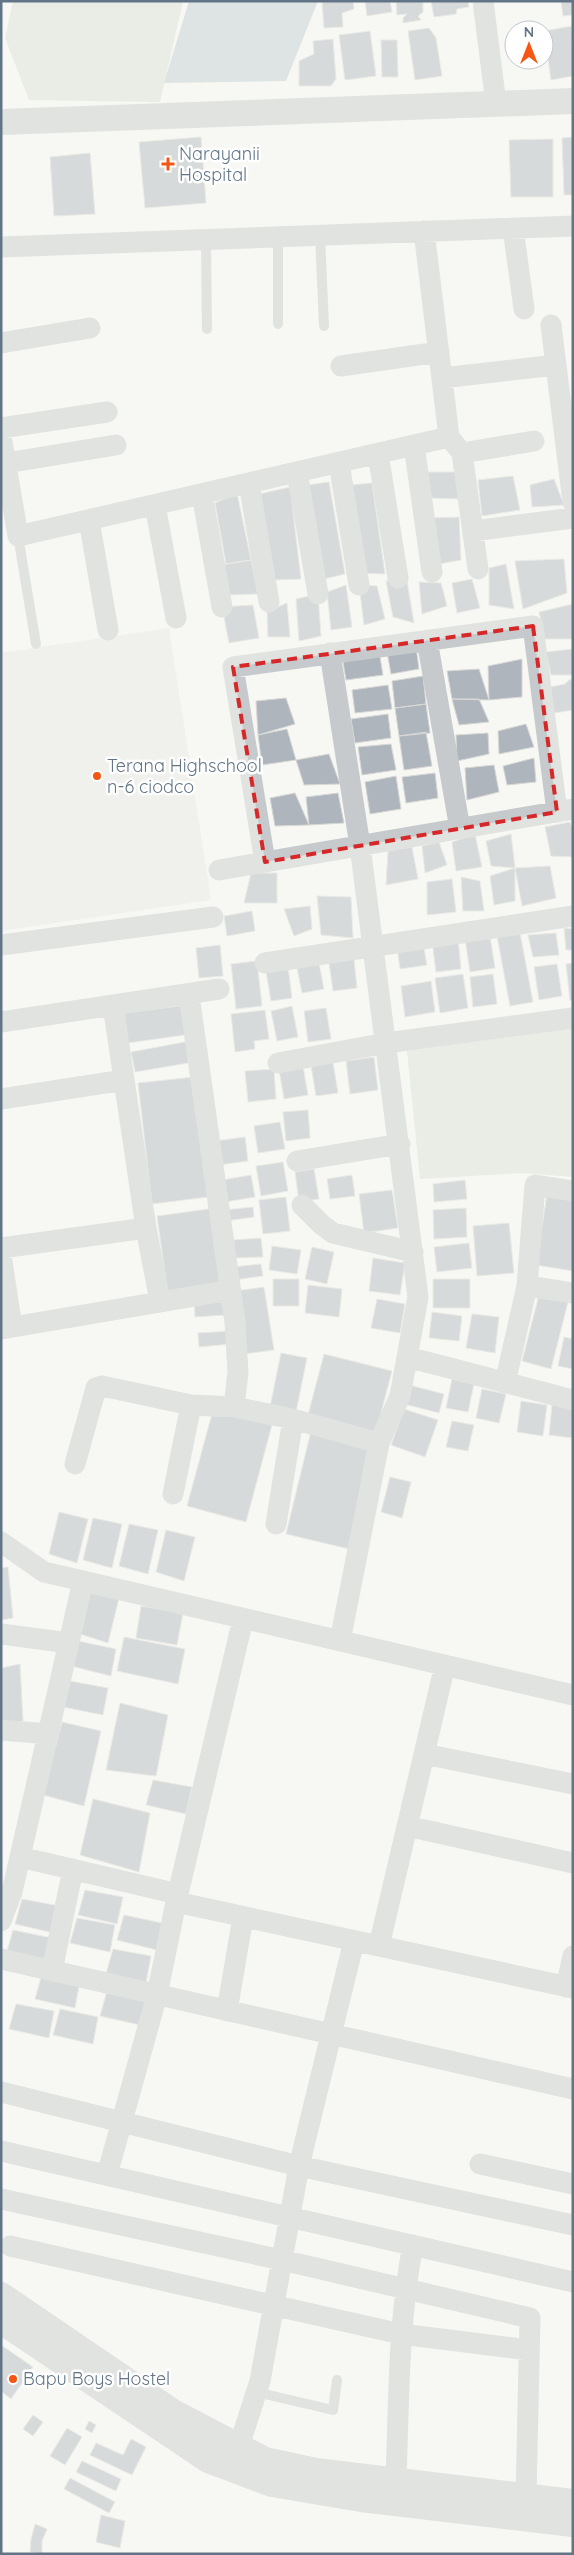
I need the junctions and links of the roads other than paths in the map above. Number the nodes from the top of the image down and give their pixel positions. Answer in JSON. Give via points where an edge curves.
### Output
{"nodes":[{"id":1,"x":483,"y":1,"type":"edge"},
{"id":2,"x":573,"y":101,"type":"edge"},
{"id":3,"x":496,"y":104,"type":"junction"},
{"id":4,"x":1,"y":122,"type":"edge"},
{"id":5,"x":573,"y":226,"type":"edge"},
{"id":6,"x":513,"y":228,"type":"junction"},
{"id":7,"x":424,"y":231,"type":"junction"},
{"id":8,"x":320,"y":235,"type":"junction"},
{"id":9,"x":278,"y":236,"type":"junction"},
{"id":10,"x":206,"y":239,"type":"junction"},
{"id":11,"x":1,"y":247,"type":"edge"},
{"id":12,"x":524,"y":309,"type":"dead end"},
{"id":13,"x":278,"y":324,"type":"dead end"},
{"id":14,"x":551,"y":325,"type":"dead end"},
{"id":15,"x":324,"y":326,"type":"dead end"},
{"id":16,"x":90,"y":328,"type":"dead end"},
{"id":17,"x":207,"y":329,"type":"dead end"},
{"id":18,"x":1,"y":343,"type":"edge"},
{"id":19,"x":439,"y":352,"type":"junction"},
{"id":20,"x":556,"y":364,"type":"junction"},
{"id":21,"x":341,"y":366,"type":"dead end"},
{"id":22,"x":442,"y":378,"type":"junction"},
{"id":23,"x":567,"y":400,"type":"edge"},
{"id":24,"x":107,"y":412,"type":"dead end"},
{"id":25,"x":1,"y":428,"type":"edge"},
{"id":26,"x":1,"y":436,"type":"edge"},
{"id":27,"x":534,"y":441,"type":"dead end"},
{"id":28,"x":569,"y":441,"type":"edge"},
{"id":29,"x":116,"y":445,"type":"dead end"},
{"id":30,"x":414,"y":445,"type":"junction"},
{"id":31,"x":455,"y":445,"type":"junction"},
{"id":32,"x":378,"y":454,"type":"junction"},
{"id":33,"x":339,"y":463,"type":"junction"},
{"id":34,"x":297,"y":472,"type":"junction"},
{"id":35,"x":5,"y":476,"type":"edge"},
{"id":36,"x":248,"y":483,"type":"junction"},
{"id":37,"x":202,"y":494,"type":"junction"},
{"id":38,"x":572,"y":497,"type":"edge"},
{"id":39,"x":155,"y":504,"type":"junction"},
{"id":40,"x":573,"y":518,"type":"edge"},
{"id":41,"x":88,"y":520,"type":"junction"},
{"id":42,"x":473,"y":531,"type":"junction"},
{"id":43,"x":18,"y":536,"type":"junction"},
{"id":44,"x":478,"y":569,"type":"dead end"},
{"id":45,"x":432,"y":572,"type":"dead end"},
{"id":46,"x":398,"y":578,"type":"dead end"},
{"id":47,"x":359,"y":585,"type":"dead end"},
{"id":48,"x":318,"y":594,"type":"dead end"},
{"id":49,"x":269,"y":602,"type":"dead end"},
{"id":50,"x":222,"y":607,"type":"dead end"},
{"id":51,"x":176,"y":618,"type":"dead end"},
{"id":52,"x":108,"y":630,"type":"dead end"},
{"id":53,"x":427,"y":640,"type":"junction"},
{"id":54,"x":36,"y":644,"type":"dead end"},
{"id":55,"x":330,"y":654,"type":"junction"},
{"id":56,"x":565,"y":810,"type":"edge"},
{"id":57,"x":460,"y":828,"type":"junction"},
{"id":58,"x":360,"y":846,"type":"junction"},
{"id":59,"x":265,"y":862,"type":"junction"},
{"id":60,"x":219,"y":870,"type":"dead end"},
{"id":61,"x":573,"y":916,"type":"edge"},
{"id":62,"x":213,"y":917,"type":"dead end"},
{"id":63,"x":1,"y":945,"type":"edge"},
{"id":64,"x":373,"y":945,"type":"junction"},
{"id":65,"x":265,"y":963,"type":"dead end"},
{"id":66,"x":219,"y":989,"type":"dead end"},
{"id":67,"x":190,"y":995,"type":"junction"},
{"id":68,"x":113,"y":1005,"type":"junction"},
{"id":69,"x":573,"y":1018,"type":"edge"},
{"id":70,"x":1,"y":1022,"type":"edge"},
{"id":71,"x":386,"y":1043,"type":"junction"},
{"id":72,"x":278,"y":1063,"type":"dead end"},
{"id":73,"x":124,"y":1080,"type":"junction"},
{"id":74,"x":1,"y":1099,"type":"edge"},
{"id":75,"x":400,"y":1144,"type":"junction"},
{"id":76,"x":297,"y":1161,"type":"dead end"},
{"id":77,"x":573,"y":1191,"type":"edge"},
{"id":78,"x":302,"y":1205,"type":"dead end"},
{"id":79,"x":146,"y":1228,"type":"junction"},
{"id":80,"x":1,"y":1248,"type":"edge"},
{"id":81,"x":413,"y":1252,"type":"junction"},
{"id":82,"x":1,"y":1255,"type":"edge"},
{"id":83,"x":528,"y":1286,"type":"junction"},
{"id":84,"x":230,"y":1290,"type":"junction"},
{"id":85,"x":573,"y":1293,"type":"edge"},
{"id":86,"x":160,"y":1300,"type":"junction"},
{"id":87,"x":7,"y":1328,"type":"edge"},
{"id":88,"x":407,"y":1357,"type":"junction"},
{"id":89,"x":505,"y":1383,"type":"junction"},
{"id":90,"x":573,"y":1400,"type":"edge"},
{"id":91,"x":191,"y":1405,"type":"junction"},
{"id":92,"x":234,"y":1407,"type":"junction"},
{"id":93,"x":293,"y":1419,"type":"junction"},
{"id":94,"x":379,"y":1443,"type":"junction"},
{"id":95,"x":75,"y":1464,"type":"dead end"},
{"id":96,"x":173,"y":1494,"type":"dead end"},
{"id":97,"x":276,"y":1524,"type":"dead end"},
{"id":98,"x":4,"y":1549,"type":"edge"},
{"id":99,"x":84,"y":1581,"type":"junction"},
{"id":100,"x":243,"y":1619,"type":"junction"},
{"id":101,"x":1,"y":1634,"type":"edge"},
{"id":102,"x":340,"y":1641,"type":"junction"},
{"id":103,"x":69,"y":1643,"type":"junction"},
{"id":104,"x":445,"y":1665,"type":"junction"},
{"id":105,"x":573,"y":1695,"type":"edge"},
{"id":106,"x":1,"y":1730,"type":"edge"},
{"id":107,"x":49,"y":1734,"type":"junction"},
{"id":108,"x":424,"y":1754,"type":"junction"},
{"id":109,"x":573,"y":1784,"type":"edge"},
{"id":110,"x":407,"y":1826,"type":"junction"},
{"id":111,"x":20,"y":1857,"type":"junction"},
{"id":112,"x":573,"y":1863,"type":"edge"},
{"id":113,"x":73,"y":1869,"type":"junction"},
{"id":114,"x":177,"y":1898,"type":"junction"},
{"id":115,"x":243,"y":1917,"type":"junction"},
{"id":116,"x":1,"y":1921,"type":"edge"},
{"id":117,"x":354,"y":1941,"type":"junction"},
{"id":118,"x":379,"y":1946,"type":"junction"},
{"id":119,"x":573,"y":1956,"type":"edge"},
{"id":120,"x":1,"y":1959,"type":"edge"},
{"id":121,"x":52,"y":1971,"type":"junction"},
{"id":122,"x":569,"y":1988,"type":"edge"},
{"id":123,"x":157,"y":1995,"type":"junction"},
{"id":124,"x":227,"y":2011,"type":"junction"},
{"id":125,"x":330,"y":2035,"type":"junction"},
{"id":126,"x":573,"y":2089,"type":"edge"},
{"id":127,"x":1,"y":2092,"type":"edge"},
{"id":128,"x":121,"y":2122,"type":"junction"},
{"id":129,"x":1,"y":2151,"type":"edge"},
{"id":130,"x":480,"y":2164,"type":"dead end"},
{"id":131,"x":299,"y":2166,"type":"junction"},
{"id":132,"x":107,"y":2175,"type":"junction"},
{"id":133,"x":573,"y":2184,"type":"edge"},
{"id":134,"x":1,"y":2199,"type":"edge"},
{"id":135,"x":290,"y":2216,"type":"junction"},
{"id":136,"x":573,"y":2225,"type":"edge"},
{"id":137,"x":413,"y":2244,"type":"junction"},
{"id":138,"x":10,"y":2246,"type":"dead end"},
{"id":139,"x":282,"y":2260,"type":"junction"},
{"id":140,"x":573,"y":2282,"type":"edge"},
{"id":141,"x":405,"y":2289,"type":"junction"},
{"id":142,"x":1,"y":2295,"type":"edge"},
{"id":143,"x":274,"y":2307,"type":"junction"},
{"id":144,"x":1,"y":2321,"type":"edge"},
{"id":145,"x":401,"y":2334,"type":"junction"},
{"id":146,"x":529,"y":2350,"type":"junction"},
{"id":147,"x":337,"y":2380,"type":"dead end"},
{"id":148,"x":256,"y":2392,"type":"junction"},
{"id":149,"x":232,"y":2457,"type":"junction"},
{"id":150,"x":396,"y":2480,"type":"junction"},
{"id":151,"x":526,"y":2496,"type":"junction"},
{"id":152,"x":573,"y":2502,"type":"edge"},
{"id":153,"x":573,"y":2524,"type":"edge"}],
"edges":[{"from":1,"to":3,"type":"street"},
{"from":2,"to":3,"type":"street"},
{"from":3,"to":4,"type":"street"},
{"from":5,"to":6,"type":"street"},
{"from":6,"to":7,"type":"street"},
{"from":6,"to":12,"type":"street"},
{"from":7,"to":8,"type":"street"},
{"from":7,"to":19,"type":"street"},
{"from":8,"to":9,"type":"street"},
{"from":8,"to":15,"type":"lane"},
{"from":9,"to":10,"type":"street"},
{"from":9,"to":13,"type":"lane"},
{"from":10,"to":11,"type":"street"},
{"from":10,"to":17,"type":"lane"},
{"from":14,"to":20,"type":"street"},
{"from":16,"to":18,"type":"street"},
{"from":19,"to":21,"type":"street"},
{"from":19,"to":22,"type":"street"},
{"from":20,"to":22,"type":"street"},
{"from":20,"to":23,"type":"street"},
{"from":22,"to":31,"type":"street"},
{"from":23,"to":28,"type":"street"},
{"from":24,"to":25,"type":"street"},
{"from":26,"to":35,"type":"street"},
{"from":27,"to":31,"type":"street"},
{"from":28,"to":38,"type":"street"},
{"from":29,"to":35,"type":"street"},
{"from":30,"to":31,"type":"street"},
{"from":30,"to":32,"type":"street"},
{"from":30,"to":45,"type":"street"},
{"from":31,"to":42,"type":"street"},
{"from":32,"to":33,"type":"street"},
{"from":32,"to":46,"type":"street"},
{"from":33,"to":34,"type":"street"},
{"from":33,"to":47,"type":"street"},
{"from":34,"to":36,"type":"street"},
{"from":34,"to":48,"type":"street"},
{"from":35,"to":43,"type":"street"},
{"from":36,"to":37,"type":"street"},
{"from":36,"to":49,"type":"street"},
{"from":37,"to":39,"type":"street"},
{"from":37,"to":50,"type":"street"},
{"from":39,"to":41,"type":"street"},
{"from":39,"to":51,"type":"street"},
{"from":40,"to":42,"type":"street"},
{"from":41,"to":43,"type":"street"},
{"from":41,"to":52,"type":"street"},
{"from":42,"to":44,"type":"street"},
{"from":43,"to":54,"type":"lane"},
{"from":53,"to":55,"type":"street"},
{"from":53,"to":56,"type":"street","via":[[533,626]]},
{"from":53,"to":57,"type":"street"},
{"from":55,"to":58,"type":"street"},
{"from":55,"to":59,"type":"street","via":[[233,666]]},
{"from":56,"to":57,"type":"street"},
{"from":57,"to":58,"type":"street"},
{"from":58,"to":59,"type":"street"},
{"from":58,"to":64,"type":"street"},
{"from":59,"to":60,"type":"street"},
{"from":61,"to":64,"type":"street"},
{"from":62,"to":63,"type":"street"},
{"from":64,"to":65,"type":"street"},
{"from":64,"to":71,"type":"street"},
{"from":66,"to":67,"type":"street"},
{"from":67,"to":68,"type":"street"},
{"from":67,"to":84,"type":"street"},
{"from":68,"to":70,"type":"street"},
{"from":68,"to":73,"type":"street"},
{"from":69,"to":71,"type":"street"},
{"from":71,"to":72,"type":"street"},
{"from":71,"to":75,"type":"street"},
{"from":73,"to":74,"type":"street"},
{"from":73,"to":79,"type":"street"},
{"from":75,"to":76,"type":"street"},
{"from":75,"to":81,"type":"street"},
{"from":77,"to":83,"type":"street","via":[[535,1185]]},
{"from":78,"to":81,"type":"street","via":[[333,1233]]},
{"from":79,"to":80,"type":"street"},
{"from":79,"to":86,"type":"street"},
{"from":81,"to":88,"type":"street","via":[[418,1297]]},
{"from":82,"to":87,"type":"street"},
{"from":83,"to":85,"type":"street"},
{"from":83,"to":89,"type":"street"},
{"from":84,"to":86,"type":"street"},
{"from":84,"to":92,"type":"street","via":[[238,1372]]},
{"from":86,"to":87,"type":"street"},
{"from":88,"to":89,"type":"street"},
{"from":88,"to":94,"type":"street","via":[[400,1396]]},
{"from":89,"to":90,"type":"street"},
{"from":91,"to":92,"type":"street"},
{"from":91,"to":95,"type":"street","via":[[109,1386],[96,1388]]},
{"from":91,"to":96,"type":"street"},
{"from":92,"to":93,"type":"street"},
{"from":93,"to":94,"type":"street"},
{"from":93,"to":97,"type":"street"},
{"from":94,"to":102,"type":"street"},
{"from":98,"to":99,"type":"street","via":[[44,1572]]},
{"from":99,"to":100,"type":"street"},
{"from":99,"to":103,"type":"street"},
{"from":100,"to":102,"type":"street"},
{"from":100,"to":114,"type":"street"},
{"from":101,"to":103,"type":"street"},
{"from":102,"to":104,"type":"street"},
{"from":103,"to":107,"type":"street"},
{"from":104,"to":105,"type":"street"},
{"from":104,"to":108,"type":"street"},
{"from":106,"to":107,"type":"street"},
{"from":107,"to":111,"type":"street"},
{"from":108,"to":109,"type":"street"},
{"from":108,"to":110,"type":"street"},
{"from":110,"to":112,"type":"street"},
{"from":110,"to":118,"type":"street"},
{"from":111,"to":113,"type":"street"},
{"from":111,"to":116,"type":"street"},
{"from":113,"to":114,"type":"street"},
{"from":113,"to":121,"type":"street"},
{"from":114,"to":115,"type":"street"},
{"from":114,"to":123,"type":"street"},
{"from":115,"to":117,"type":"street"},
{"from":115,"to":124,"type":"street"},
{"from":117,"to":118,"type":"street"},
{"from":117,"to":125,"type":"street"},
{"from":118,"to":122,"type":"street"},
{"from":119,"to":122,"type":"street"},
{"from":120,"to":121,"type":"street"},
{"from":121,"to":123,"type":"street"},
{"from":123,"to":124,"type":"street"},
{"from":123,"to":128,"type":"street"},
{"from":124,"to":125,"type":"street"},
{"from":125,"to":126,"type":"street"},
{"from":125,"to":131,"type":"street"},
{"from":127,"to":128,"type":"street"},
{"from":128,"to":131,"type":"street"},
{"from":128,"to":132,"type":"street"},
{"from":129,"to":132,"type":"street"},
{"from":130,"to":133,"type":"street"},
{"from":131,"to":135,"type":"street"},
{"from":131,"to":136,"type":"street"},
{"from":132,"to":135,"type":"street"},
{"from":134,"to":139,"type":"street"},
{"from":135,"to":137,"type":"street"},
{"from":135,"to":139,"type":"street"},
{"from":137,"to":140,"type":"street"},
{"from":137,"to":141,"type":"street"},
{"from":138,"to":143,"type":"street"},
{"from":139,"to":141,"type":"street"},
{"from":139,"to":143,"type":"street"},
{"from":141,"to":145,"type":"street"},
{"from":141,"to":146,"type":"street","via":[[530,2318]]},
{"from":142,"to":149,"type":"street","via":[[173,2412]]},
{"from":143,"to":145,"type":"street"},
{"from":143,"to":148,"type":"street"},
{"from":144,"to":149,"type":"street","via":[[208,2460]]},
{"from":145,"to":146,"type":"street"},
{"from":145,"to":150,"type":"street"},
{"from":146,"to":151,"type":"street"},
{"from":147,"to":148,"type":"lane","via":[[333,2410]]},
{"from":148,"to":149,"type":"street"},
{"from":149,"to":150,"type":"street"},
{"from":149,"to":153,"type":"street","via":[[280,2486]]},
{"from":150,"to":151,"type":"street"},
{"from":151,"to":152,"type":"street"}]}
